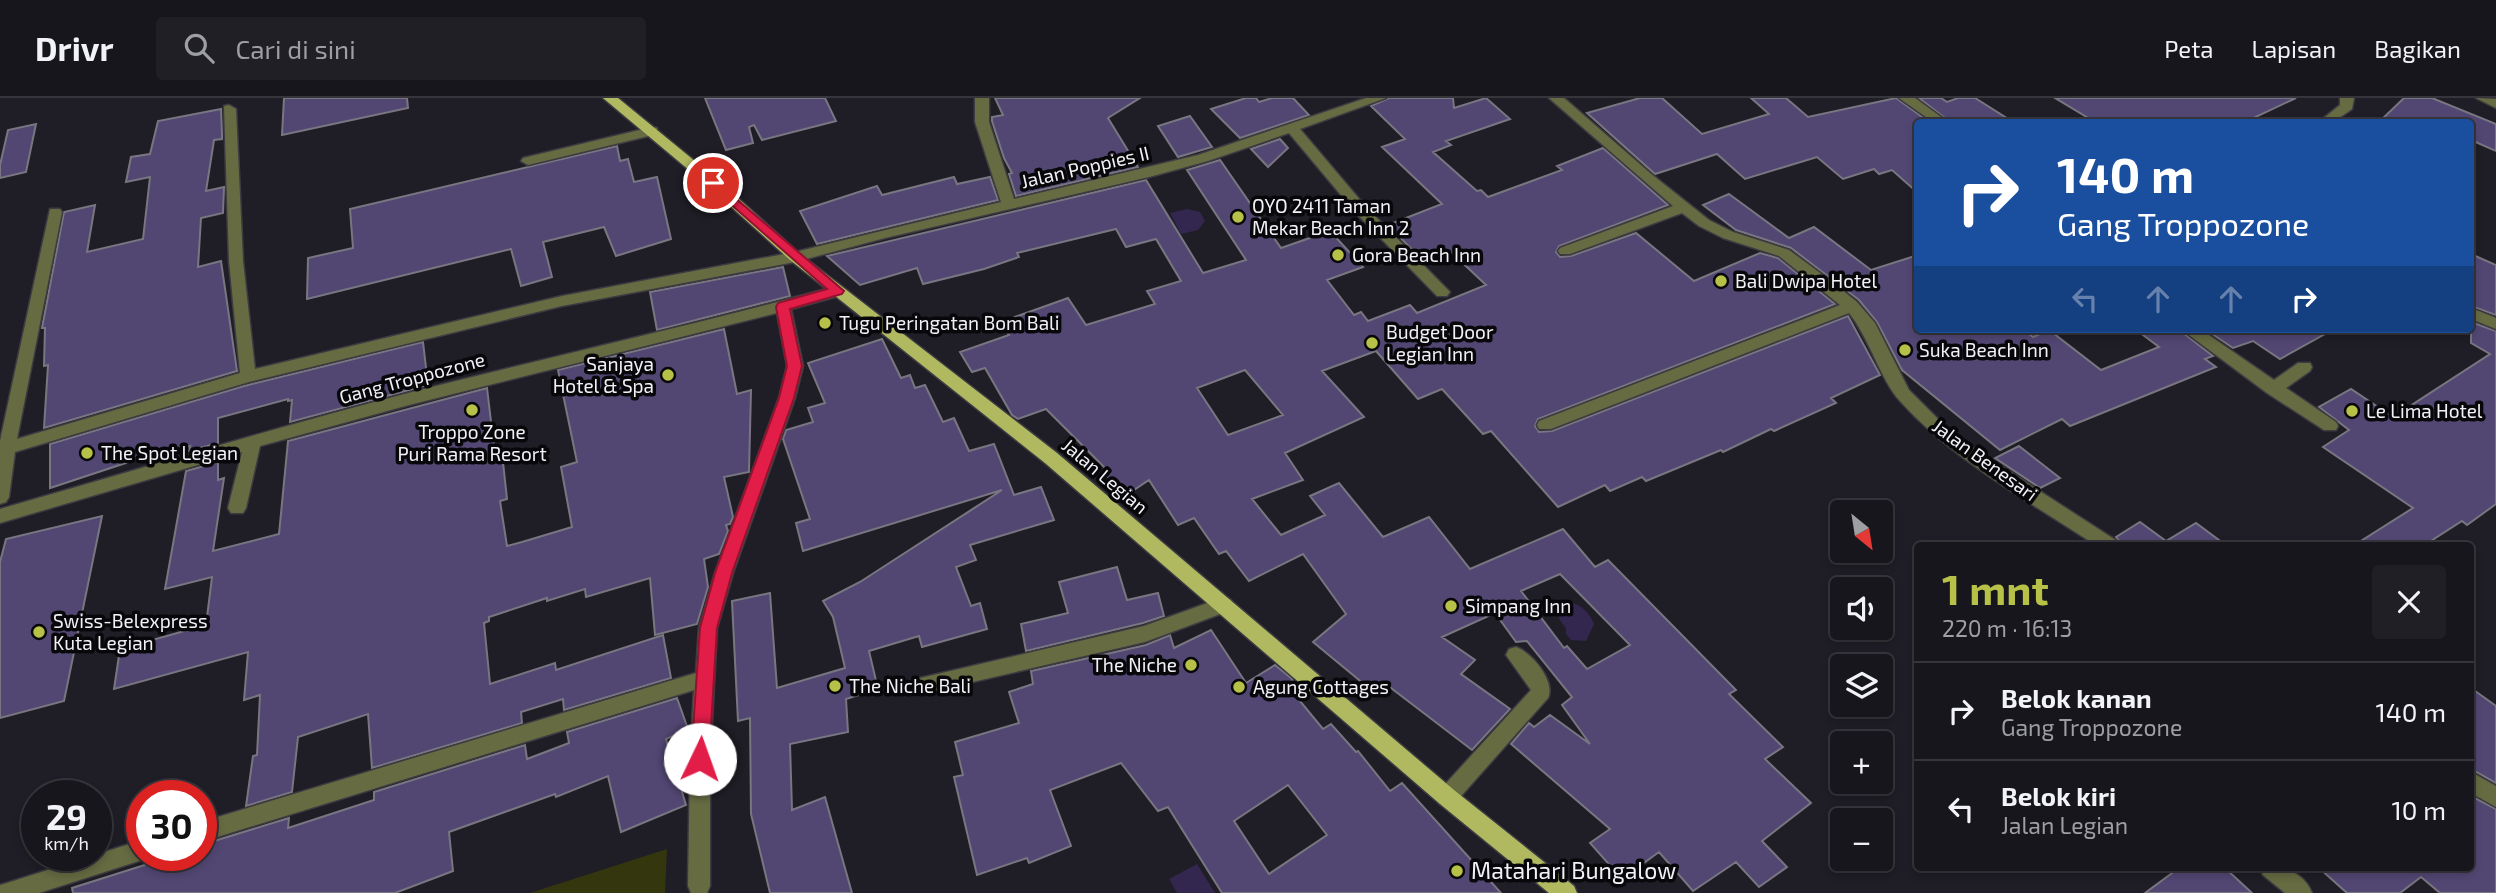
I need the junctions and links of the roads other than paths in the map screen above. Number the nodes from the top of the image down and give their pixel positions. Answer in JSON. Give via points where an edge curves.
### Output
{"nodes":[{"id":1,"x":610,"y":98,"type":"edge"},
{"id":2,"x":982,"y":98,"type":"edge"},
{"id":3,"x":1379,"y":98,"type":"edge"},
{"id":4,"x":1556,"y":98,"type":"edge"},
{"id":5,"x":1906,"y":98,"type":"edge"},
{"id":6,"x":2347,"y":98,"type":"edge"},
{"id":7,"x":2483,"y":98,"type":"edge"},
{"id":8,"x":2496,"y":104,"type":"edge"},
{"id":9,"x":229,"y":110,"type":"dead end"},
{"id":10,"x":1937,"y":119,"type":"edge"},
{"id":11,"x":2329,"y":119,"type":"edge"},
{"id":12,"x":1292,"y":128,"type":"junction"},
{"id":13,"x":652,"y":131,"type":"junction"},
{"id":14,"x":528,"y":162,"type":"dead end"},
{"id":15,"x":1009,"y":203,"type":"junction"},
{"id":16,"x":1683,"y":207,"type":"junction"},
{"id":17,"x":55,"y":212,"type":"dead end"},
{"id":18,"x":1565,"y":251,"type":"dead end"},
{"id":19,"x":795,"y":257,"type":"junction"},
{"id":20,"x":837,"y":291,"type":"junction"},
{"id":21,"x":1442,"y":292,"type":"dead end"},
{"id":22,"x":1852,"y":306,"type":"junction"},
{"id":23,"x":783,"y":307,"type":"junction"},
{"id":24,"x":2474,"y":314,"type":"edge"},
{"id":25,"x":2496,"y":324,"type":"edge"},
{"id":26,"x":2195,"y":333,"type":"edge"},
{"id":27,"x":2304,"y":367,"type":"dead end"},
{"id":28,"x":248,"y":376,"type":"junction"},
{"id":29,"x":2273,"y":389,"type":"junction"},
{"id":30,"x":1545,"y":425,"type":"dead end"},
{"id":31,"x":2330,"y":426,"type":"dead end"},
{"id":32,"x":253,"y":442,"type":"junction"},
{"id":33,"x":4,"y":449,"type":"edge"},
{"id":34,"x":0,"y":497,"type":"edge"},
{"id":35,"x":237,"y":509,"type":"dead end"},
{"id":36,"x":0,"y":516,"type":"edge"},
{"id":37,"x":2105,"y":542,"type":"edge"},
{"id":38,"x":1224,"y":605,"type":"junction"},
{"id":39,"x":1516,"y":655,"type":"dead end"},
{"id":40,"x":704,"y":679,"type":"junction"},
{"id":41,"x":916,"y":687,"type":"dead end"},
{"id":42,"x":2474,"y":784,"type":"edge"},
{"id":43,"x":1447,"y":797,"type":"junction"},
{"id":44,"x":2496,"y":798,"type":"edge"},
{"id":45,"x":217,"y":827,"type":"edge"},
{"id":46,"x":126,"y":855,"type":"edge"},
{"id":47,"x":2275,"y":871,"type":"edge"},
{"id":48,"x":699,"y":886,"type":"dead end"},
{"id":49,"x":7,"y":893,"type":"edge"},
{"id":50,"x":1566,"y":893,"type":"edge"},
{"id":51,"x":2301,"y":893,"type":"edge"}],
"edges":[{"from":1,"to":13,"type":"main road","name":"Jalan Legian"},
{"from":2,"to":15,"type":"street","via":[[982,122]]},
{"from":3,"to":12,"type":"street","name":"Jalan Poppies II"},
{"from":4,"to":16,"type":"street","name":"Jalan Benesari"},
{"from":5,"to":10,"type":"street"},
{"from":6,"to":11,"type":"street","via":[[2347,106]]},
{"from":7,"to":8,"type":"street"},
{"from":9,"to":28,"type":"street","via":[[236,261]]},
{"from":12,"to":15,"type":"street","name":"Jalan Poppies II","via":[[1144,174]]},
{"from":12,"to":21,"type":"street","via":[[1362,210]]},
{"from":13,"to":14,"type":"street"},
{"from":13,"to":19,"type":"main road","name":"Jalan Legian"},
{"from":15,"to":19,"type":"street","name":"Jalan Poppies II"},
{"from":16,"to":18,"type":"street"},
{"from":16,"to":22,"type":"street","name":"Jalan Benesari","via":[[1728,235],[1784,253]]},
{"from":17,"to":33,"type":"street"},
{"from":19,"to":20,"type":"main road","name":"Jalan Legian"},
{"from":19,"to":28,"type":"street","name":"Jalan Poppies II","via":[[562,301]]},
{"from":20,"to":23,"type":"street","name":"Gang Troppozone"},
{"from":20,"to":38,"type":"main road","name":"Jalan Legian","via":[[1051,458]]},
{"from":22,"to":30,"type":"street"},
{"from":22,"to":37,"type":"street","name":"Jalan Benesari","via":[[1869,327],[1903,394],[1940,431]]},
{"from":23,"to":32,"type":"street","name":"Gang Troppozone"},
{"from":23,"to":40,"type":"street","via":[[795,366],[708,628]]},
{"from":24,"to":25,"type":"street"},
{"from":26,"to":29,"type":"street"},
{"from":27,"to":29,"type":"street"},
{"from":28,"to":33,"type":"street","name":"Jalan Poppies II"},
{"from":29,"to":31,"type":"street"},
{"from":32,"to":35,"type":"street"},
{"from":32,"to":36,"type":"street","name":"Gang Troppozone"},
{"from":33,"to":34,"type":"street"},
{"from":38,"to":41,"type":"street","via":[[1144,634]]},
{"from":38,"to":43,"type":"main road","name":"Jalan Legian"},
{"from":39,"to":43,"type":"street","via":[[1541,692]]},
{"from":40,"to":45,"type":"street"},
{"from":40,"to":48,"type":"street"},
{"from":42,"to":44,"type":"street"},
{"from":43,"to":50,"type":"main road","name":"Jalan Legian"},
{"from":46,"to":49,"type":"street"},
{"from":47,"to":51,"type":"street"}]}
